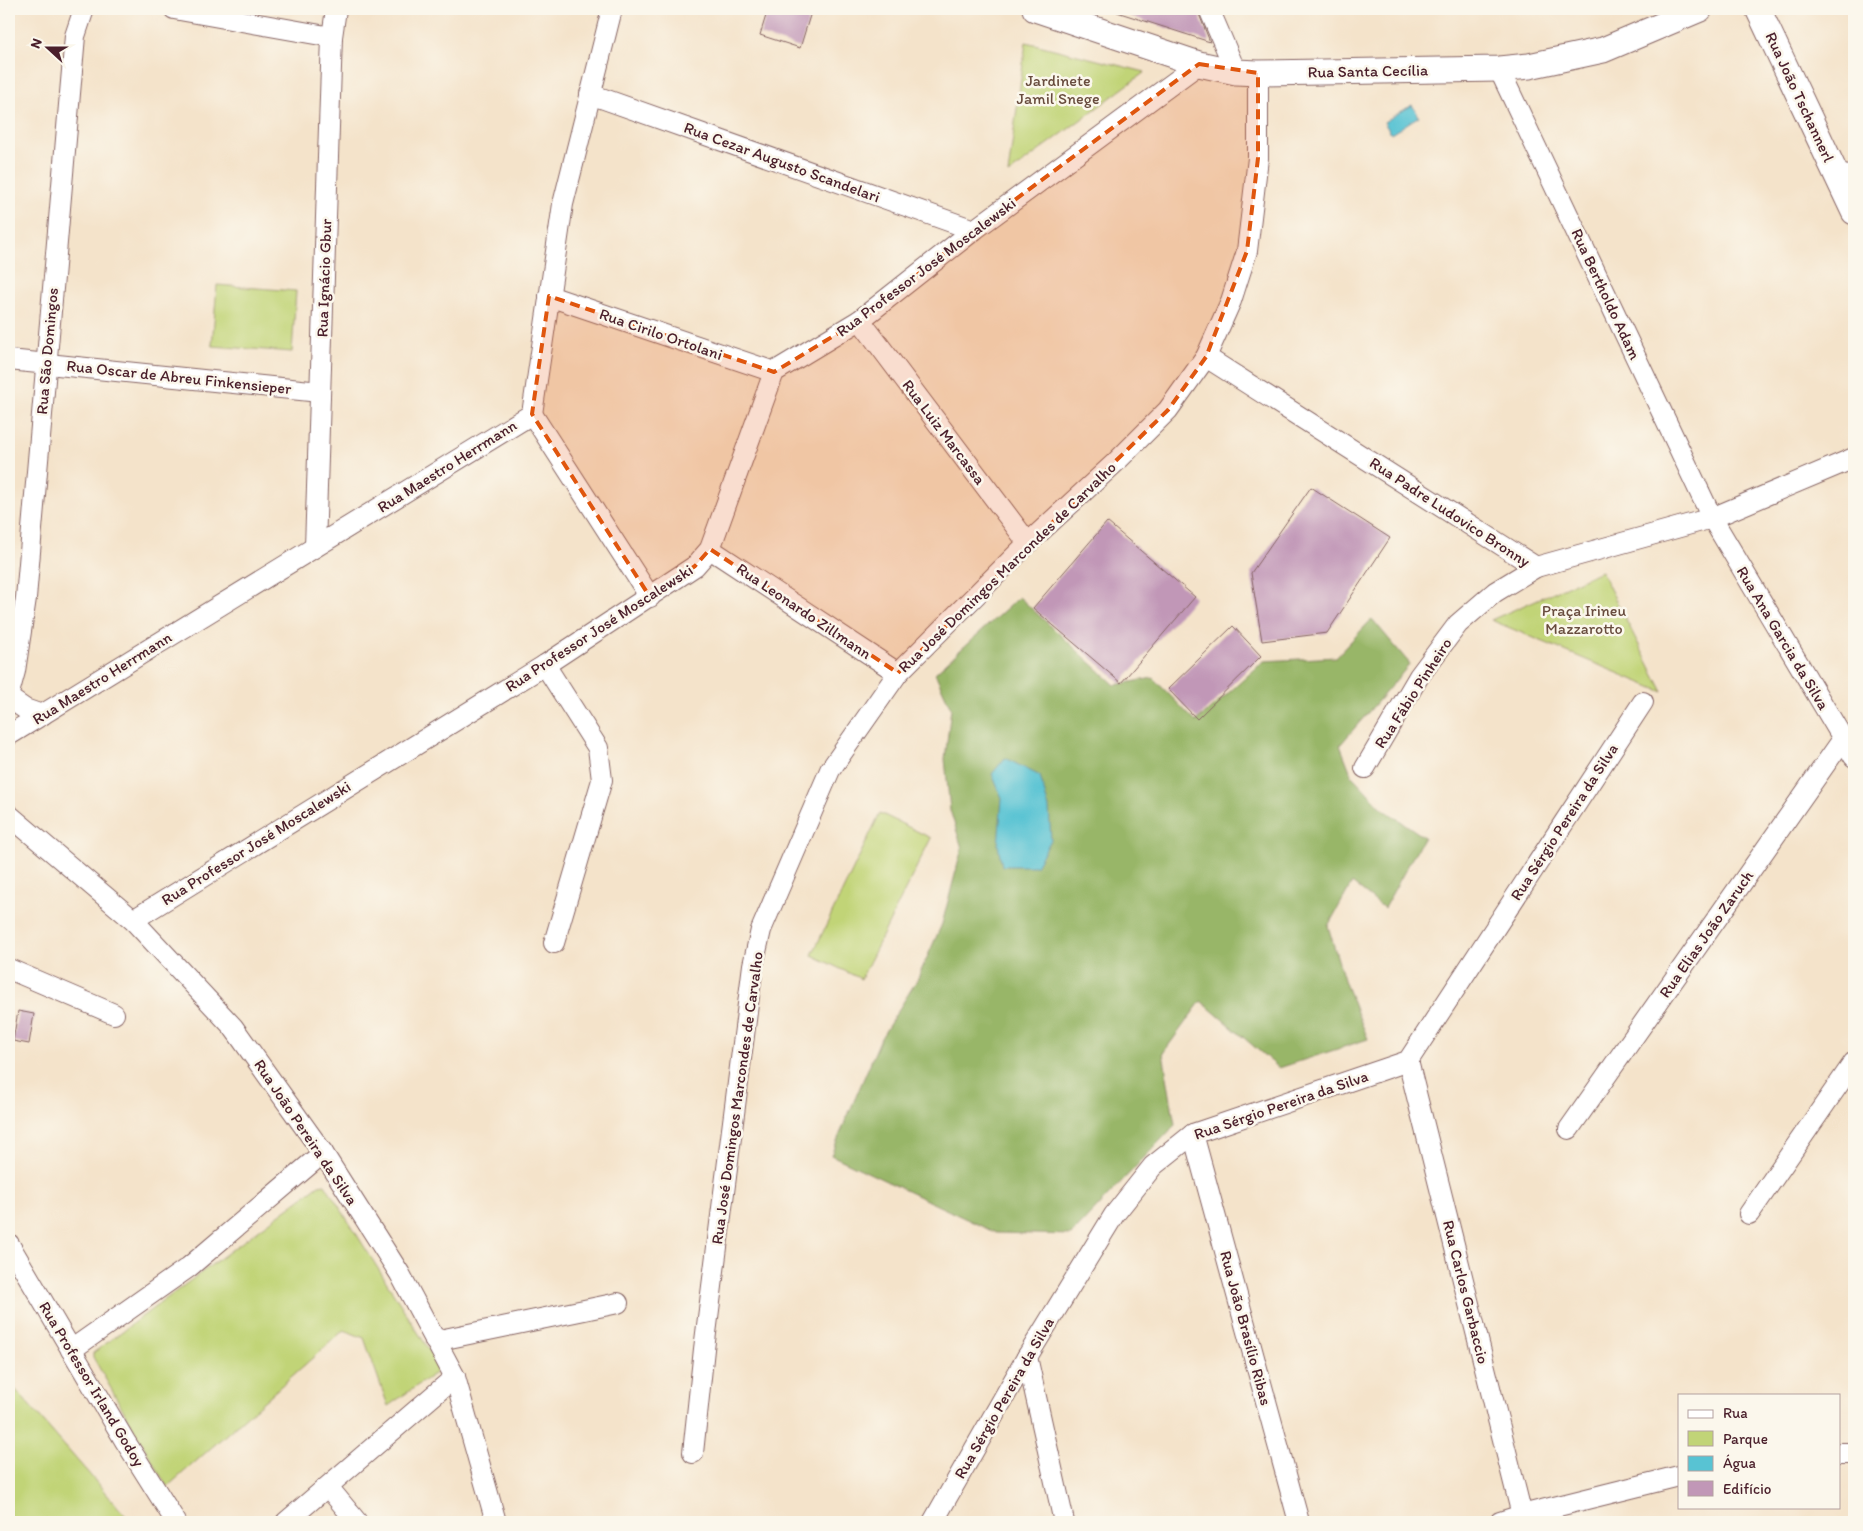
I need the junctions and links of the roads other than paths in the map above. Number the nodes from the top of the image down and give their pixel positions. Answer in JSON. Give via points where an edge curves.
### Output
{"nodes":[{"id":1,"x":84,"y":9,"type":"edge"},
{"id":2,"x":174,"y":9,"type":"edge"},
{"id":3,"x":336,"y":9,"type":"edge"},
{"id":4,"x":612,"y":9,"type":"edge"},
{"id":5,"x":1035,"y":9,"type":"edge"},
{"id":6,"x":1209,"y":9,"type":"edge"},
{"id":7,"x":1700,"y":9,"type":"edge"},
{"id":8,"x":1758,"y":9,"type":"edge"},
{"id":9,"x":332,"y":37,"type":"junction"},
{"id":10,"x":1199,"y":64,"type":"junction"},
{"id":11,"x":1499,"y":70,"type":"junction"},
{"id":12,"x":1247,"y":72,"type":"junction"},
{"id":13,"x":590,"y":94,"type":"junction"},
{"id":14,"x":1846,"y":176,"type":"edge"},
{"id":15,"x":1854,"y":212,"type":"edge"},
{"id":16,"x":974,"y":230,"type":"junction"},
{"id":17,"x":549,"y":296,"type":"junction"},
{"id":18,"x":860,"y":320,"type":"junction"},
{"id":19,"x":1206,"y":357,"type":"junction"},
{"id":20,"x":9,"y":360,"type":"edge"},
{"id":21,"x":46,"y":364,"type":"junction"},
{"id":22,"x":774,"y":372,"type":"junction"},
{"id":23,"x":320,"y":392,"type":"junction"},
{"id":24,"x":532,"y":414,"type":"junction"},
{"id":25,"x":1854,"y":458,"type":"edge"},
{"id":26,"x":1712,"y":518,"type":"junction"},
{"id":27,"x":1028,"y":543,"type":"junction"},
{"id":28,"x":315,"y":547,"type":"junction"},
{"id":29,"x":710,"y":549,"type":"junction"},
{"id":30,"x":1536,"y":567,"type":"junction"},
{"id":31,"x":650,"y":597,"type":"junction"},
{"id":32,"x":545,"y":665,"type":"junction"},
{"id":33,"x":898,"y":673,"type":"junction"},
{"id":34,"x":9,"y":693,"type":"edge"},
{"id":35,"x":9,"y":698,"type":"edge"},
{"id":36,"x":1643,"y":702,"type":"dead end"},
{"id":37,"x":42,"y":716,"type":"junction"},
{"id":38,"x":9,"y":735,"type":"edge"},
{"id":39,"x":1844,"y":739,"type":"junction"},
{"id":40,"x":1854,"y":757,"type":"edge"},
{"id":41,"x":1365,"y":768,"type":"dead end"},
{"id":42,"x":9,"y":815,"type":"edge"},
{"id":43,"x":133,"y":920,"type":"junction"},
{"id":44,"x":554,"y":943,"type":"dead end"},
{"id":45,"x":9,"y":969,"type":"edge"},
{"id":46,"x":114,"y":1014,"type":"dead end"},
{"id":47,"x":1408,"y":1061,"type":"junction"},
{"id":48,"x":1854,"y":1062,"type":"edge"},
{"id":49,"x":1570,"y":1129,"type":"dead end"},
{"id":50,"x":1193,"y":1134,"type":"junction"},
{"id":51,"x":323,"y":1153,"type":"junction"},
{"id":52,"x":1749,"y":1214,"type":"dead end"},
{"id":53,"x":9,"y":1244,"type":"edge"},
{"id":54,"x":618,"y":1303,"type":"dead end"},
{"id":55,"x":435,"y":1340,"type":"junction"},
{"id":56,"x":72,"y":1350,"type":"junction"},
{"id":57,"x":1026,"y":1357,"type":"junction"},
{"id":58,"x":455,"y":1378,"type":"junction"},
{"id":59,"x":694,"y":1453,"type":"dead end"},
{"id":60,"x":1840,"y":1453,"type":"edge"},
{"id":61,"x":1854,"y":1453,"type":"edge"},
{"id":62,"x":1678,"y":1476,"type":"edge"},
{"id":63,"x":328,"y":1487,"type":"junction"},
{"id":64,"x":1525,"y":1518,"type":"edge"},
{"id":65,"x":176,"y":1522,"type":"edge"},
{"id":66,"x":286,"y":1522,"type":"edge"},
{"id":67,"x":357,"y":1522,"type":"edge"},
{"id":68,"x":496,"y":1522,"type":"edge"},
{"id":69,"x":933,"y":1522,"type":"edge"},
{"id":70,"x":1064,"y":1522,"type":"edge"},
{"id":71,"x":1300,"y":1522,"type":"edge"},
{"id":72,"x":1500,"y":1522,"type":"edge"}],
"edges":[{"from":1,"to":21,"type":"street","name":"Rua São Domingos","via":[[75,36]]},
{"from":2,"to":9,"type":"street"},
{"from":3,"to":9,"type":"street","name":"Rua Ignácio Gbur"},
{"from":4,"to":13,"type":"street","name":"Rua Maestro Herrmann"},
{"from":5,"to":10,"type":"main road","name":"Rua Santa Cecília"},
{"from":6,"to":12,"type":"street"},
{"from":7,"to":11,"type":"main road","name":"Rua Santa Cecília","via":[[1603,50],[1570,59]]},
{"from":8,"to":14,"type":"main road","name":"Rua João Tschannerl"},
{"from":9,"to":23,"type":"street","name":"Rua Ignácio Gbur"},
{"from":10,"to":12,"type":"main road","name":"Rua Santa Cecília"},
{"from":10,"to":16,"type":"street","name":"Rua Professor José Moscalewski"},
{"from":11,"to":12,"type":"main road","name":"Rua Santa Cecília"},
{"from":11,"to":26,"type":"street","name":"Rua Bertholdo Adam"},
{"from":12,"to":19,"type":"street","name":"Rua José Domingos Marcondes de Carvalho","via":[[1258,158],[1247,251],[1231,301]]},
{"from":13,"to":16,"type":"street","name":"Rua Cezar Augusto Scandelari"},
{"from":13,"to":17,"type":"street","name":"Rua Maestro Herrmann","via":[[563,204]]},
{"from":14,"to":15,"type":"main road","name":"Rua João Tschannerl"},
{"from":16,"to":18,"type":"street","name":"Rua Professor José Moscalewski"},
{"from":17,"to":22,"type":"street","name":"Rua Cirilo Ortolani"},
{"from":17,"to":24,"type":"street","name":"Rua Maestro Herrmann"},
{"from":18,"to":22,"type":"street","name":"Rua Professor José Moscalewski"},
{"from":18,"to":27,"type":"street","name":"Rua Luiz Marcassa"},
{"from":19,"to":27,"type":"street","name":"Rua José Domingos Marcondes de Carvalho","via":[[1168,410]]},
{"from":19,"to":30,"type":"street","name":"Rua Padre Ludovico Bronny"},
{"from":20,"to":21,"type":"street","name":"Rua Oscar de Abreu Finkensieper"},
{"from":21,"to":23,"type":"street","name":"Rua Oscar de Abreu Finkensieper"},
{"from":21,"to":34,"type":"street","name":"Rua São Domingos","via":[[27,589]]},
{"from":22,"to":29,"type":"street","name":"Rua Professor José Moscalewski"},
{"from":23,"to":28,"type":"street","name":"Rua Ignácio Gbur"},
{"from":24,"to":28,"type":"street","name":"Rua Maestro Herrmann"},
{"from":24,"to":31,"type":"street"},
{"from":25,"to":26,"type":"street","name":"Rua Padre Ludovico Bronny"},
{"from":26,"to":30,"type":"street","name":"Rua Padre Ludovico Bronny"},
{"from":26,"to":39,"type":"street","name":"Rua Ana Garcia da Silva"},
{"from":27,"to":33,"type":"street","name":"Rua José Domingos Marcondes de Carvalho"},
{"from":28,"to":37,"type":"street","name":"Rua Maestro Herrmann"},
{"from":29,"to":31,"type":"street","name":"Rua Professor José Moscalewski","via":[[695,566]]},
{"from":29,"to":33,"type":"street","name":"Rua Leonardo Zillmann"},
{"from":30,"to":41,"type":"street","name":"Rua Fábio Pinheiro","via":[[1495,592],[1458,624],[1419,676]]},
{"from":31,"to":32,"type":"street","name":"Rua Professor José Moscalewski"},
{"from":32,"to":43,"type":"street","name":"Rua Professor José Moscalewski"},
{"from":32,"to":44,"type":"street","via":[[598,748],[602,780]]},
{"from":33,"to":59,"type":"street","name":"Rua José Domingos Marcondes de Carvalho","via":[[830,770],[761,930],[753,965]]},
{"from":35,"to":37,"type":"street"},
{"from":36,"to":47,"type":"street","name":"Rua Sérgio Pereira da Silva"},
{"from":37,"to":38,"type":"street","name":"Rua Maestro Herrmann"},
{"from":39,"to":40,"type":"street","name":"Rua Ana Garcia da Silva"},
{"from":39,"to":49,"type":"street","name":"Rua Elias João Zaruch"},
{"from":42,"to":43,"type":"street","name":"Rua João Pereira da Silva"},
{"from":43,"to":51,"type":"street","name":"Rua João Pereira da Silva","via":[[233,1026]]},
{"from":45,"to":46,"type":"street"},
{"from":47,"to":50,"type":"street","name":"Rua Sérgio Pereira da Silva"},
{"from":47,"to":64,"type":"street","name":"Rua Carlos Garbaccio"},
{"from":48,"to":52,"type":"street"},
{"from":50,"to":57,"type":"street","name":"Rua Sérgio Pereira da Silva","via":[[1153,1166],[1114,1215]]},
{"from":50,"to":71,"type":"street","name":"Rua João Brasílio Ribas"},
{"from":51,"to":55,"type":"street","name":"Rua João Pereira da Silva","via":[[400,1274]]},
{"from":51,"to":56,"type":"street","via":[[189,1267]]},
{"from":53,"to":56,"type":"street","name":"Rua Professor Irland Godoy"},
{"from":54,"to":55,"type":"street"},
{"from":55,"to":58,"type":"street","name":"Rua João Pereira da Silva"},
{"from":56,"to":65,"type":"street","name":"Rua Professor Irland Godoy"},
{"from":57,"to":69,"type":"street","name":"Rua Sérgio Pereira da Silva"},
{"from":57,"to":70,"type":"street"},
{"from":58,"to":63,"type":"street"},
{"from":58,"to":68,"type":"street","name":"Rua João Pereira da Silva"},
{"from":60,"to":61,"type":"street"},
{"from":62,"to":64,"type":"street"},
{"from":63,"to":66,"type":"street"},
{"from":63,"to":67,"type":"street"},
{"from":64,"to":72,"type":"street"}]}
